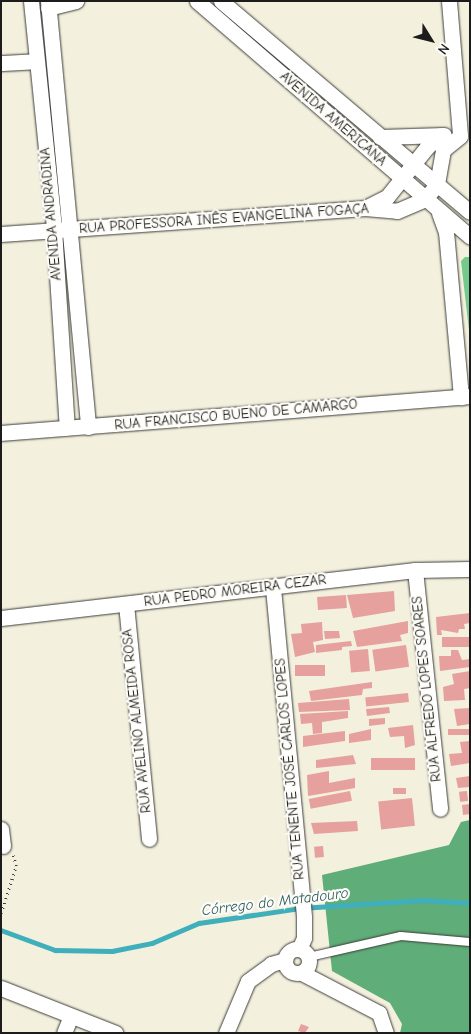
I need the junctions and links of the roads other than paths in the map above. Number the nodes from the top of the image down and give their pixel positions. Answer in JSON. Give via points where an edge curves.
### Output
{"nodes":[{"id":1,"x":31,"y":1,"type":"edge"},
{"id":2,"x":76,"y":1,"type":"edge"},
{"id":3,"x":197,"y":1,"type":"edge"},
{"id":4,"x":221,"y":1,"type":"edge"},
{"id":5,"x":449,"y":1,"type":"edge"},
{"id":6,"x":48,"y":4,"type":"edge"},
{"id":7,"x":36,"y":61,"type":"junction"},
{"id":8,"x":1,"y":64,"type":"edge"},
{"id":9,"x":441,"y":135,"type":"junction"},
{"id":10,"x":465,"y":136,"type":"edge"},
{"id":11,"x":380,"y":137,"type":"junction"},
{"id":12,"x":413,"y":164,"type":"junction"},
{"id":13,"x":402,"y":179,"type":"junction"},
{"id":14,"x":437,"y":184,"type":"junction"},
{"id":15,"x":431,"y":203,"type":"junction"},
{"id":16,"x":365,"y":208,"type":"junction"},
{"id":17,"x":470,"y":212,"type":"edge"},
{"id":18,"x":72,"y":228,"type":"junction"},
{"id":19,"x":54,"y":229,"type":"junction"},
{"id":20,"x":1,"y":234,"type":"edge"},
{"id":21,"x":470,"y":237,"type":"edge"},
{"id":22,"x":466,"y":396,"type":"edge"},
{"id":23,"x":88,"y":427,"type":"junction"},
{"id":24,"x":67,"y":428,"type":"junction"},
{"id":25,"x":1,"y":433,"type":"edge"},
{"id":26,"x":470,"y":569,"type":"edge"},
{"id":27,"x":415,"y":570,"type":"junction"},
{"id":28,"x":273,"y":588,"type":"junction"},
{"id":29,"x":126,"y":604,"type":"junction"},
{"id":30,"x":1,"y":618,"type":"edge"},
{"id":31,"x":440,"y":809,"type":"dead end"},
{"id":32,"x":1,"y":829,"type":"edge"},
{"id":33,"x":149,"y":839,"type":"dead end"},
{"id":34,"x":3,"y":846,"type":"road end"},
{"id":35,"x":470,"y":942,"type":"edge"},
{"id":36,"x":304,"y":953,"type":"junction"},
{"id":37,"x":285,"y":960,"type":"junction"},
{"id":38,"x":302,"y":973,"type":"junction"},
{"id":39,"x":1,"y":988,"type":"edge"},
{"id":40,"x":71,"y":1016,"type":"junction"},
{"id":41,"x":64,"y":1033,"type":"edge"},
{"id":42,"x":115,"y":1033,"type":"edge"},
{"id":43,"x":226,"y":1033,"type":"edge"},
{"id":44,"x":386,"y":1033,"type":"edge"}],
"edges":[{"from":1,"to":7,"type":"street","name":"AVENIDA ANDRADINA"},
{"from":2,"to":6,"type":"street"},
{"from":3,"to":13,"type":"street","name":"AVENIDA AMERICANA"},
{"from":4,"to":11,"type":"street","name":"AVENIDA AMERICANA"},
{"from":5,"to":10,"type":"street"},
{"from":6,"to":18,"type":"street","name":"AVENIDA ANDRADINA"},
{"from":7,"to":8,"type":"street"},
{"from":7,"to":19,"type":"street","name":"AVENIDA ANDRADINA"},
{"from":9,"to":10,"type":"street"},
{"from":9,"to":11,"type":"street"},
{"from":9,"to":12,"type":"street"},
{"from":10,"to":14,"type":"street","via":[[443,150]]},
{"from":11,"to":12,"type":"street","name":"AVENIDA AMERICANA"},
{"from":12,"to":13,"type":"street"},
{"from":12,"to":14,"type":"street","name":"AVENIDA AMERICANA"},
{"from":13,"to":15,"type":"street","name":"AVENIDA AMERICANA"},
{"from":13,"to":16,"type":"street","via":[[387,197]]},
{"from":14,"to":15,"type":"street"},
{"from":14,"to":17,"type":"street","name":"AVENIDA AMERICANA"},
{"from":15,"to":16,"type":"street","name":"RUA PROFESSORA INÊS EVANGELINA FOGAÇA","via":[[397,211]]},
{"from":15,"to":21,"type":"street","name":"AVENIDA AMERICANA"},
{"from":15,"to":22,"type":"street","via":[[446,232]]},
{"from":16,"to":18,"type":"street","name":"RUA PROFESSORA INÊS EVANGELINA FOGAÇA"},
{"from":18,"to":19,"type":"street","name":"RUA PROFESSORA INÊS EVANGELINA FOGAÇA"},
{"from":18,"to":23,"type":"street","name":"AVENIDA ANDRADINA"},
{"from":19,"to":20,"type":"street","name":"RUA PROFESSORA INÊS EVANGELINA FOGAÇA"},
{"from":19,"to":24,"type":"street","name":"AVENIDA ANDRADINA"},
{"from":22,"to":23,"type":"street","name":"RUA FRANCISCO BUENO DE CAMARGO"},
{"from":23,"to":24,"type":"street","name":"RUA FRANCISCO BUENO DE CAMARGO"},
{"from":24,"to":25,"type":"street","name":"RUA FRANCISCO BUENO DE CAMARGO"},
{"from":26,"to":27,"type":"street","name":"RUA PEDRO MOREIRA CEZAR"},
{"from":27,"to":28,"type":"street","name":"RUA PEDRO MOREIRA CEZAR"},
{"from":27,"to":31,"type":"street","name":"RUA ALFREDO LOPES SOARES"},
{"from":28,"to":29,"type":"street","name":"RUA PEDRO MOREIRA CEZAR"},
{"from":28,"to":36,"type":"street","name":"RUA TENENTE JOSÉ CARLOS LOPES","via":[[304,918]]},
{"from":29,"to":30,"type":"street","name":"RUA PEDRO MOREIRA CEZAR"},
{"from":29,"to":33,"type":"street","name":"RUA AVELINO ALMEIDA ROSA"},
{"from":32,"to":34,"type":"street"},
{"from":35,"to":36,"type":"lane","via":[[401,936]]},
{"from":36,"to":37,"type":"street","via":[[292,950]]},
{"from":36,"to":38,"type":"street","via":[[307,969]]},
{"from":37,"to":38,"type":"street","via":[[290,971]]},
{"from":37,"to":43,"type":"street","via":[[271,964],[248,981]]},
{"from":38,"to":44,"type":"street","via":[[379,1013]]},
{"from":39,"to":40,"type":"street"},
{"from":40,"to":41,"type":"street"},
{"from":40,"to":42,"type":"street"}]}
